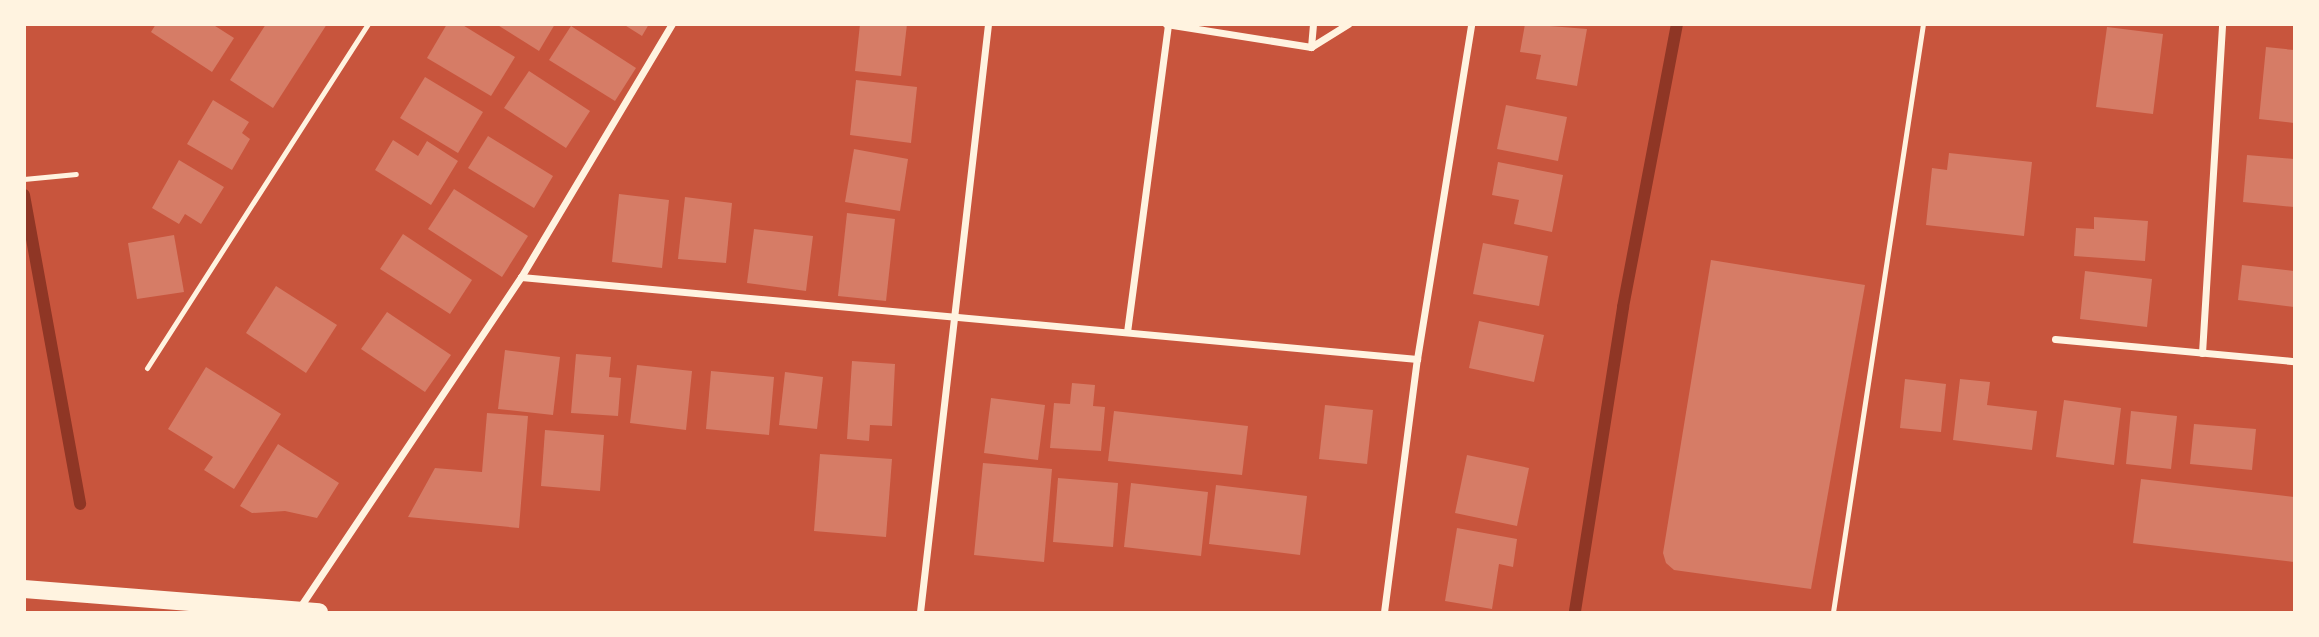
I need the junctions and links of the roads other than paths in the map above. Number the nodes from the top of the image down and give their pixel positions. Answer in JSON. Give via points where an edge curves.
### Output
{"nodes":[{"id":1,"x":368,"y":24,"type":"edge"},
{"id":2,"x":672,"y":24,"type":"edge"},
{"id":3,"x":988,"y":24,"type":"edge"},
{"id":4,"x":1313,"y":24,"type":"edge"},
{"id":5,"x":1348,"y":24,"type":"edge"},
{"id":6,"x":1471,"y":24,"type":"edge"},
{"id":7,"x":1923,"y":24,"type":"edge"},
{"id":8,"x":2221,"y":24,"type":"edge"},
{"id":9,"x":1167,"y":25,"type":"edge"},
{"id":10,"x":1311,"y":47,"type":"junction"},
{"id":11,"x":521,"y":277,"type":"junction"},
{"id":12,"x":954,"y":320,"type":"junction"},
{"id":13,"x":1127,"y":331,"type":"junction"},
{"id":14,"x":2055,"y":339,"type":"dead end"},
{"id":15,"x":2202,"y":353,"type":"junction"},
{"id":16,"x":1417,"y":359,"type":"junction"},
{"id":17,"x":2294,"y":361,"type":"edge"},
{"id":18,"x":147,"y":368,"type":"dead end"},
{"id":19,"x":24,"y":589,"type":"edge"},
{"id":20,"x":298,"y":610,"type":"junction"},
{"id":21,"x":319,"y":612,"type":"edge"},
{"id":22,"x":920,"y":612,"type":"edge"},
{"id":23,"x":1384,"y":612,"type":"edge"},
{"id":24,"x":1833,"y":612,"type":"edge"}],
"edges":[{"from":1,"to":18,"type":"lane"},
{"from":2,"to":11,"type":"street"},
{"from":3,"to":12,"type":"street"},
{"from":4,"to":10,"type":"street"},
{"from":5,"to":10,"type":"street"},
{"from":6,"to":16,"type":"street"},
{"from":7,"to":24,"type":"lane"},
{"from":8,"to":15,"type":"street"},
{"from":9,"to":10,"type":"street"},
{"from":9,"to":13,"type":"street"},
{"from":11,"to":12,"type":"street"},
{"from":11,"to":20,"type":"street"},
{"from":12,"to":13,"type":"street"},
{"from":12,"to":22,"type":"street"},
{"from":13,"to":16,"type":"street"},
{"from":14,"to":15,"type":"street"},
{"from":15,"to":17,"type":"street"},
{"from":16,"to":23,"type":"street"},
{"from":19,"to":20,"type":"main road"},
{"from":20,"to":21,"type":"main road"}]}
